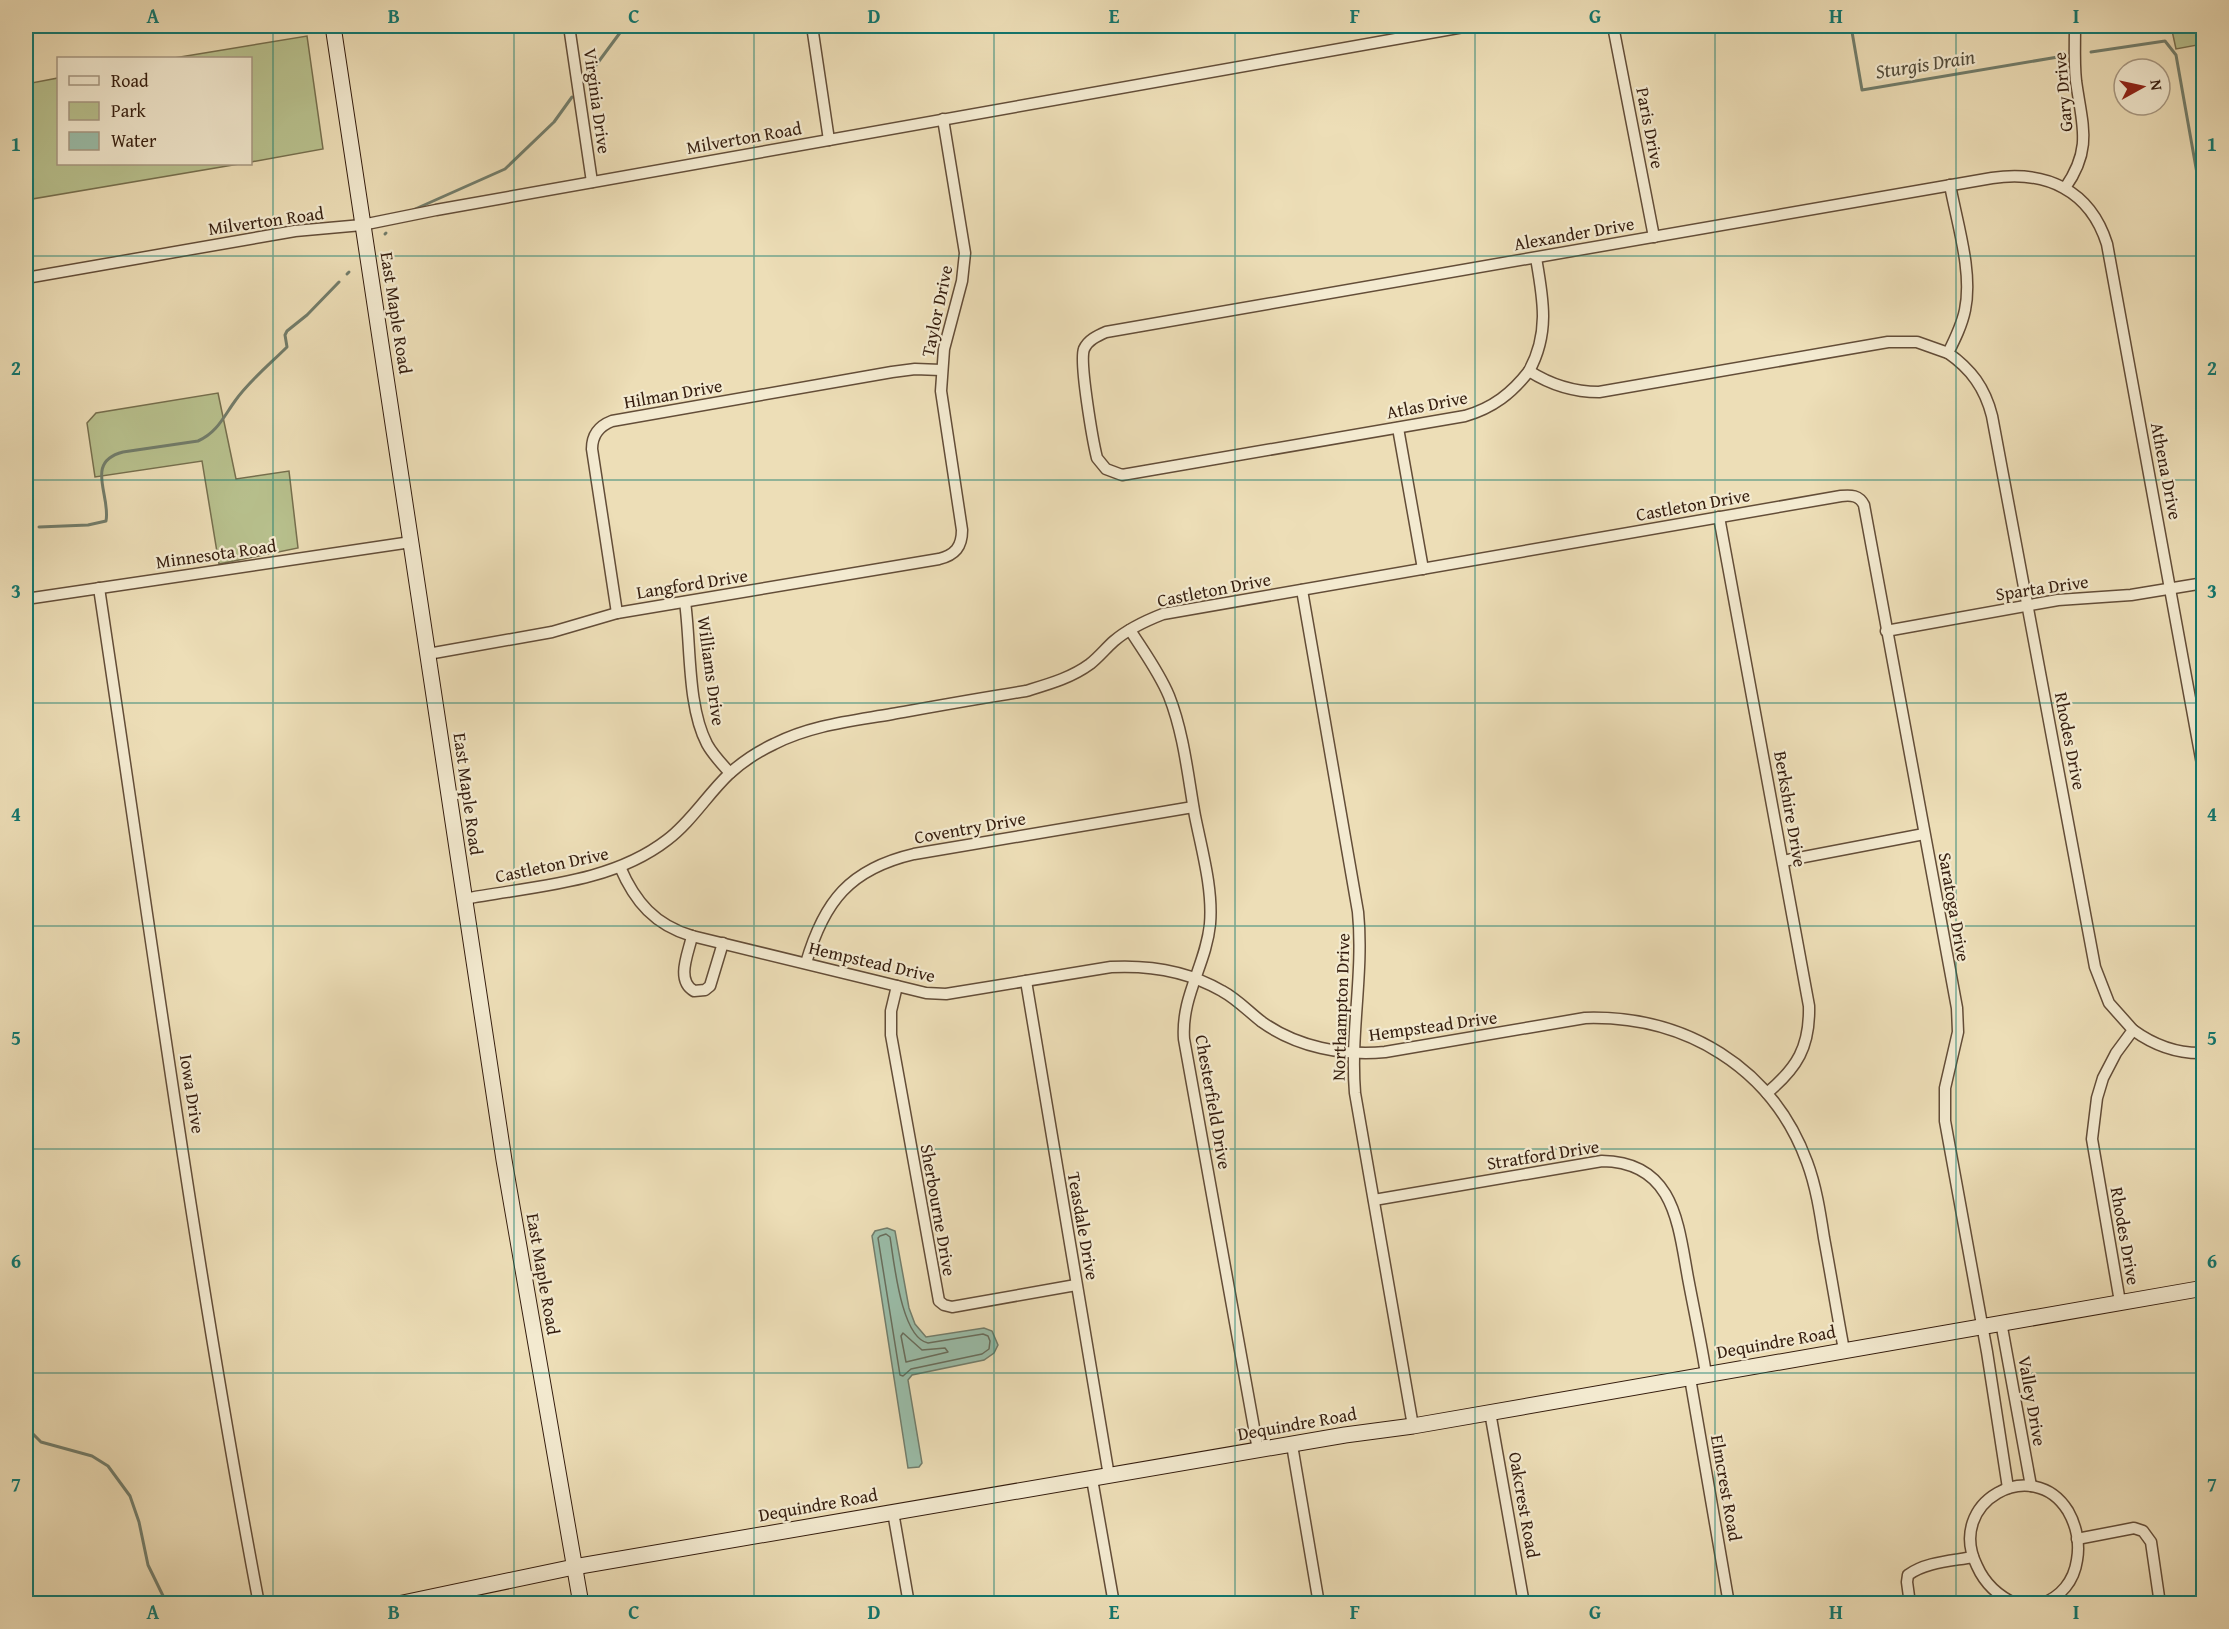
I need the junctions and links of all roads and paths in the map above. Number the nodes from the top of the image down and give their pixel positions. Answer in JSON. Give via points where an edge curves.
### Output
{"nodes":[{"id":1,"x":333,"y":26,"type":"edge"},
{"id":2,"x":569,"y":26,"type":"edge"},
{"id":3,"x":812,"y":26,"type":"edge"},
{"id":4,"x":1468,"y":26,"type":"edge"},
{"id":5,"x":1613,"y":26,"type":"edge"},
{"id":6,"x":2075,"y":26,"type":"edge"},
{"id":7,"x":943,"y":119,"type":"junction"},
{"id":8,"x":829,"y":140,"type":"junction"},
{"id":9,"x":592,"y":182,"type":"junction"},
{"id":10,"x":1950,"y":185,"type":"junction"},
{"id":11,"x":2065,"y":188,"type":"junction"},
{"id":12,"x":362,"y":225,"type":"junction"},
{"id":13,"x":1654,"y":237,"type":"junction"},
{"id":14,"x":1536,"y":258,"type":"junction"},
{"id":15,"x":26,"y":278,"type":"edge"},
{"id":16,"x":1948,"y":353,"type":"junction"},
{"id":17,"x":941,"y":370,"type":"junction"},
{"id":18,"x":1529,"y":370,"type":"junction"},
{"id":19,"x":1398,"y":428,"type":"junction"},
{"id":20,"x":1106,"y":469,"type":"joint"},
{"id":21,"x":1858,"y":498,"type":"joint"},
{"id":22,"x":1719,"y":517,"type":"junction"},
{"id":23,"x":411,"y":542,"type":"junction"},
{"id":24,"x":960,"y":546,"type":"joint"},
{"id":25,"x":1423,"y":569,"type":"junction"},
{"id":26,"x":2204,"y":583,"type":"edge"},
{"id":27,"x":99,"y":588,"type":"junction"},
{"id":28,"x":2171,"y":588,"type":"junction"},
{"id":29,"x":1302,"y":590,"type":"junction"},
{"id":30,"x":26,"y":600,"type":"edge"},
{"id":31,"x":685,"y":602,"type":"junction"},
{"id":32,"x":2028,"y":605,"type":"junction"},
{"id":33,"x":617,"y":614,"type":"junction"},
{"id":34,"x":1130,"y":630,"type":"junction"},
{"id":35,"x":1887,"y":631,"type":"junction"},
{"id":36,"x":428,"y":654,"type":"junction"},
{"id":37,"x":730,"y":773,"type":"junction"},
{"id":38,"x":2204,"y":776,"type":"edge"},
{"id":39,"x":1193,"y":807,"type":"junction"},
{"id":40,"x":1924,"y":834,"type":"junction"},
{"id":41,"x":1783,"y":861,"type":"junction"},
{"id":42,"x":620,"y":867,"type":"junction"},
{"id":43,"x":464,"y":899,"type":"junction"},
{"id":44,"x":693,"y":936,"type":"junction"},
{"id":45,"x":723,"y":943,"type":"junction"},
{"id":46,"x":806,"y":963,"type":"junction"},
{"id":47,"x":1195,"y":978,"type":"junction"},
{"id":48,"x":1026,"y":981,"type":"junction"},
{"id":49,"x":897,"y":986,"type":"junction"},
{"id":50,"x":2133,"y":1030,"type":"junction"},
{"id":51,"x":1355,"y":1052,"type":"junction"},
{"id":52,"x":2204,"y":1053,"type":"edge"},
{"id":53,"x":1767,"y":1093,"type":"junction"},
{"id":54,"x":1374,"y":1200,"type":"junction"},
{"id":55,"x":1076,"y":1286,"type":"junction"},
{"id":56,"x":2204,"y":1288,"type":"edge"},
{"id":57,"x":2120,"y":1302,"type":"junction"},
{"id":58,"x":2001,"y":1322,"type":"junction"},
{"id":59,"x":1982,"y":1325,"type":"junction"},
{"id":60,"x":1844,"y":1350,"type":"junction"},
{"id":61,"x":1706,"y":1374,"type":"junction"},
{"id":62,"x":1690,"y":1378,"type":"junction"},
{"id":63,"x":1490,"y":1412,"type":"junction"},
{"id":64,"x":1413,"y":1426,"type":"junction"},
{"id":65,"x":1292,"y":1445,"type":"junction"},
{"id":66,"x":1258,"y":1450,"type":"junction"},
{"id":67,"x":1109,"y":1476,"type":"junction"},
{"id":68,"x":1092,"y":1479,"type":"junction"},
{"id":69,"x":2031,"y":1486,"type":"junction"},
{"id":70,"x":2014,"y":1487,"type":"junction"},
{"id":71,"x":893,"y":1512,"type":"junction"},
{"id":72,"x":2077,"y":1539,"type":"junction"},
{"id":73,"x":1973,"y":1557,"type":"junction"},
{"id":74,"x":574,"y":1567,"type":"junction"},
{"id":75,"x":259,"y":1604,"type":"edge"},
{"id":76,"x":398,"y":1604,"type":"edge"},
{"id":77,"x":581,"y":1604,"type":"edge"},
{"id":78,"x":909,"y":1604,"type":"edge"},
{"id":79,"x":1114,"y":1604,"type":"edge"},
{"id":80,"x":1319,"y":1604,"type":"edge"},
{"id":81,"x":1524,"y":1604,"type":"edge"},
{"id":82,"x":1729,"y":1604,"type":"edge"},
{"id":83,"x":1910,"y":1604,"type":"edge"},
{"id":84,"x":2016,"y":1604,"type":"edge"},
{"id":85,"x":2041,"y":1604,"type":"edge"},
{"id":86,"x":2160,"y":1604,"type":"edge"}],
"edges":[{"from":1,"to":12,"type":"main road","name":"East Maple Road"},
{"from":2,"to":9,"type":"street","name":"Virginia Drive"},
{"from":3,"to":8,"type":"street"},
{"from":4,"to":7,"type":"street","name":"Milverton Road"},
{"from":5,"to":13,"type":"street","name":"Paris Drive"},
{"from":6,"to":11,"type":"street","name":"Gary Drive","via":[[2076,79],[2084,133],[2081,160]]},
{"from":7,"to":8,"type":"street","name":"Milverton Road"},
{"from":7,"to":17,"type":"street","name":"Taylor Drive","via":[[965,253]]},
{"from":8,"to":9,"type":"street","name":"Milverton Road"},
{"from":9,"to":12,"type":"street","name":"Milverton Road"},
{"from":10,"to":11,"type":"street","name":"Alexander Drive","via":[[2018,175]]},
{"from":10,"to":13,"type":"street","name":"Alexander Drive"},
{"from":10,"to":16,"type":"street","via":[[1967,294],[1961,325]]},
{"from":11,"to":28,"type":"street","name":"Athena Drive","via":[[2093,214],[2107,244]]},
{"from":12,"to":15,"type":"street","name":"Milverton Road","via":[[295,231]]},
{"from":12,"to":23,"type":"main road","name":"East Maple Road"},
{"from":13,"to":14,"type":"street","name":"Alexander Drive"},
{"from":14,"to":18,"type":"street","name":"Atlas Drive","via":[[1544,327],[1539,351]]},
{"from":14,"to":20,"type":"street","name":"Alexander Drive","via":[[1106,333],[1090,341],[1083,354],[1096,451]]},
{"from":16,"to":18,"type":"street","via":[[1917,342],[1888,342],[1599,392],[1562,387]]},
{"from":16,"to":32,"type":"street","name":"Rhodes Drive","via":[[1973,376],[1989,405]]},
{"from":17,"to":24,"type":"street","name":"Taylor Drive","via":[[962,530]]},
{"from":17,"to":33,"type":"street","name":"Hilman Drive","via":[[892,372],[612,421],[599,428],[592,449]]},
{"from":18,"to":19,"type":"street","name":"Atlas Drive","via":[[1508,395],[1482,411]]},
{"from":19,"to":20,"type":"street","name":"Atlas Drive","via":[[1127,475]]},
{"from":19,"to":25,"type":"street"},
{"from":21,"to":22,"type":"street","name":"Castleton Drive","via":[[1841,496]]},
{"from":21,"to":35,"type":"street","name":"Saratoga Drive","via":[[1864,505]]},
{"from":22,"to":25,"type":"street","name":"Castleton Drive"},
{"from":22,"to":41,"type":"street","name":"Berkshire Drive"},
{"from":23,"to":27,"type":"street","name":"Minnesota Road"},
{"from":23,"to":36,"type":"main road","name":"East Maple Road"},
{"from":24,"to":31,"type":"street","name":"Langford Drive","via":[[939,559]]},
{"from":25,"to":29,"type":"street","name":"Castleton Drive"},
{"from":26,"to":28,"type":"street","name":"Sparta Drive"},
{"from":27,"to":30,"type":"street","name":"Minnesota Road"},
{"from":27,"to":75,"type":"street","name":"Iowa Drive","via":[[213,1347]]},
{"from":28,"to":32,"type":"street","name":"Sparta Drive"},
{"from":28,"to":38,"type":"street","name":"Athena Drive"},
{"from":29,"to":34,"type":"street","name":"Castleton Drive","via":[[1163,614]]},
{"from":29,"to":51,"type":"street","name":"Northampton Drive","via":[[1358,912],[1361,959]]},
{"from":31,"to":33,"type":"street","name":"Langford Drive"},
{"from":31,"to":37,"type":"street","name":"Williams Drive","via":[[701,729],[713,754]]},
{"from":32,"to":35,"type":"street","name":"Sparta Drive"},
{"from":32,"to":50,"type":"street","name":"Rhodes Drive","via":[[2095,967],[2109,1002]]},
{"from":33,"to":36,"type":"street","name":"Langford Drive","via":[[552,632]]},
{"from":34,"to":37,"type":"street","name":"Castleton Drive","via":[[1090,663],[1052,684],[818,727],[775,743]]},
{"from":34,"to":39,"type":"street","name":"Chesterfield Drive","via":[[1160,676],[1174,711]]},
{"from":35,"to":40,"type":"street","name":"Saratoga Drive"},
{"from":36,"to":43,"type":"main road","name":"East Maple Road"},
{"from":37,"to":42,"type":"street","name":"Castleton Drive","via":[[668,839]]},
{"from":39,"to":46,"type":"street","name":"Coventry Drive","via":[[914,854],[882,864],[852,882],[832,902],[816,929]]},
{"from":39,"to":47,"type":"street","name":"Chesterfield Drive","via":[[1210,909],[1206,946]]},
{"from":40,"to":41,"type":"street"},
{"from":40,"to":59,"type":"street","name":"Saratoga Drive","via":[[1957,1014],[1955,1048],[1945,1088],[1945,1121]]},
{"from":41,"to":53,"type":"street","name":"Berkshire Drive","via":[[1807,992],[1809,1027],[1797,1062]]},
{"from":42,"to":43,"type":"street","name":"Castleton Drive"},
{"from":42,"to":44,"type":"street","name":"Hempstead Drive","via":[[643,908],[660,922]]},
{"from":43,"to":74,"type":"main road","name":"East Maple Road"},
{"from":44,"to":45,"type":"street","name":"Hempstead Drive"},
{"from":44,"to":45,"type":"street","via":[[683,975],[684,982],[694,991],[710,986]]},
{"from":45,"to":46,"type":"street","name":"Hempstead Drive"},
{"from":46,"to":49,"type":"street","name":"Hempstead Drive"},
{"from":47,"to":48,"type":"street","name":"Hempstead Drive","via":[[1132,966]]},
{"from":47,"to":51,"type":"street","name":"Hempstead Drive","via":[[1222,991],[1289,1038]]},
{"from":47,"to":66,"type":"street","name":"Chesterfield Drive","via":[[1184,1015],[1184,1039]]},
{"from":48,"to":49,"type":"street","name":"Hempstead Drive","via":[[946,994]]},
{"from":48,"to":55,"type":"street","name":"Teasdale Drive"},
{"from":49,"to":55,"type":"street","name":"Sherbourne Drive","via":[[891,1035],[939,1301],[952,1307]]},
{"from":50,"to":52,"type":"street","via":[[2166,1048]]},
{"from":50,"to":57,"type":"street","name":"Rhodes Drive","via":[[2103,1078],[2093,1128],[2095,1164]]},
{"from":51,"to":53,"type":"street","name":"Hempstead Drive","via":[[1385,1052],[1586,1018],[1626,1019],[1662,1026],[1705,1044],[1734,1062]]},
{"from":51,"to":54,"type":"street","name":"Northampton Drive","via":[[1355,1093]]},
{"from":53,"to":60,"type":"street","name":"Hempstead Drive","via":[[1796,1137],[1814,1183]]},
{"from":54,"to":61,"type":"street","name":"Stratford Drive","via":[[1602,1161],[1640,1169],[1659,1184],[1675,1212]]},
{"from":54,"to":64,"type":"street","name":"Northampton Drive"},
{"from":55,"to":67,"type":"street","name":"Teasdale Drive"},
{"from":56,"to":57,"type":"main road","name":"Dequindre Road"},
{"from":57,"to":58,"type":"main road","name":"Dequindre Road"},
{"from":58,"to":59,"type":"main road","name":"Dequindre Road"},
{"from":58,"to":69,"type":"street","name":"Valley Drive"},
{"from":59,"to":60,"type":"main road","name":"Dequindre Road"},
{"from":59,"to":70,"type":"street","name":"Valley Drive"},
{"from":60,"to":61,"type":"main road","name":"Dequindre Road"},
{"from":61,"to":62,"type":"main road","name":"Dequindre Road"},
{"from":62,"to":63,"type":"main road","name":"Dequindre Road"},
{"from":62,"to":82,"type":"street","name":"Elmcrest Road"},
{"from":63,"to":64,"type":"main road","name":"Dequindre Road"},
{"from":63,"to":81,"type":"street","name":"Oakcrest Road"},
{"from":64,"to":65,"type":"main road","name":"Dequindre Road"},
{"from":65,"to":66,"type":"main road","name":"Dequindre Road"},
{"from":65,"to":80,"type":"street"},
{"from":66,"to":67,"type":"main road","name":"Dequindre Road"},
{"from":67,"to":68,"type":"main road","name":"Dequindre Road"},
{"from":68,"to":71,"type":"main road","name":"Dequindre Road"},
{"from":68,"to":79,"type":"street"},
{"from":69,"to":70,"type":"street"},
{"from":69,"to":72,"type":"street","via":[[2062,1502],[2074,1522]]},
{"from":70,"to":73,"type":"street","via":[[1996,1493],[1978,1508],[1971,1531]]},
{"from":71,"to":74,"type":"main road","name":"Dequindre Road"},
{"from":71,"to":78,"type":"street"},
{"from":72,"to":85,"type":"street","via":[[2077,1558],[2070,1580],[2058,1596]]},
{"from":72,"to":86,"type":"street","via":[[2134,1528],[2143,1531],[2151,1542]]},
{"from":73,"to":83,"type":"street","via":[[1915,1569],[1906,1582]]},
{"from":73,"to":84,"type":"street","via":[[1994,1590]]},
{"from":74,"to":76,"type":"main road","name":"Dequindre Road"},
{"from":74,"to":77,"type":"main road","name":"East Maple Road"}]}
